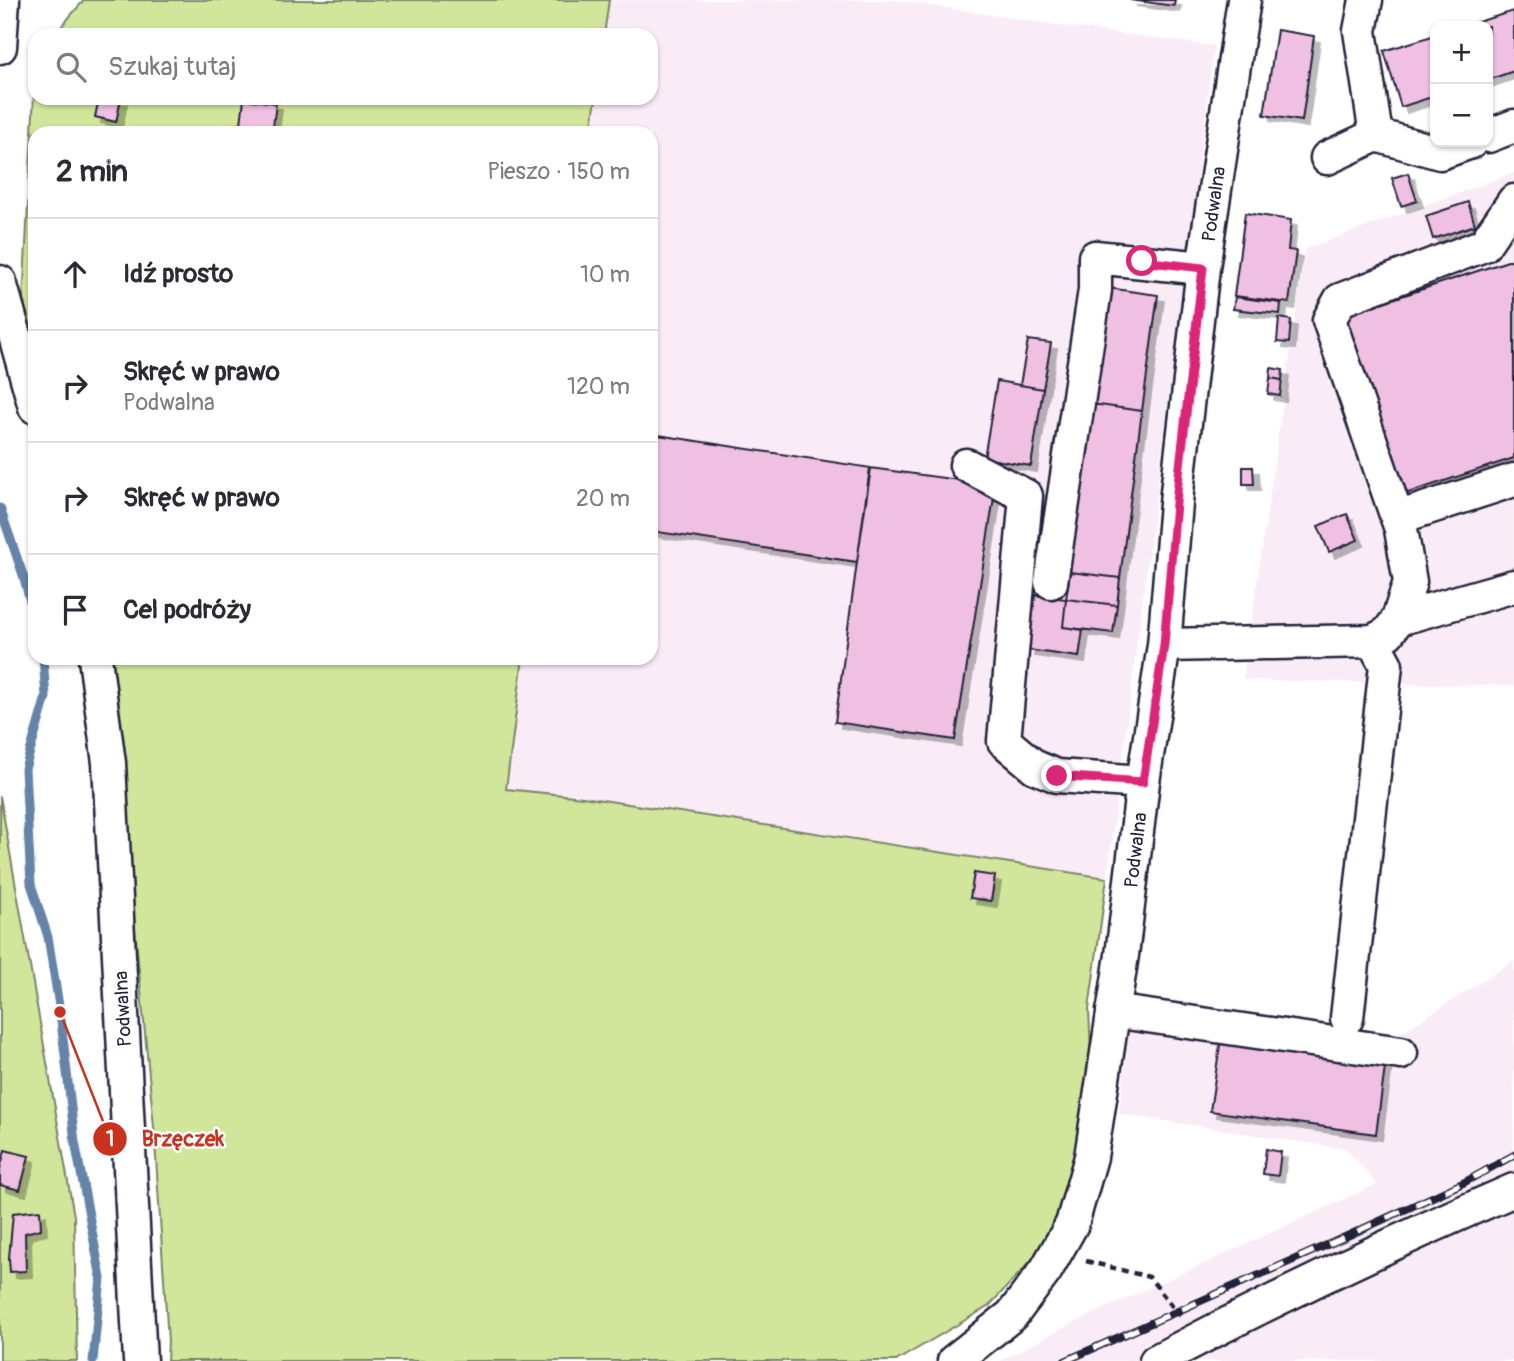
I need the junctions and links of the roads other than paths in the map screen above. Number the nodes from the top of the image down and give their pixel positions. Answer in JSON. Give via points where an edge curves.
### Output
{"nodes":[{"id":1,"x":3,"y":0,"type":"edge"},
{"id":2,"x":1244,"y":0,"type":"edge"},
{"id":3,"x":1366,"y":0,"type":"edge"},
{"id":4,"x":0,"y":47,"type":"edge"},
{"id":5,"x":1514,"y":126,"type":"edge"},
{"id":6,"x":1493,"y":134,"type":"edge"},
{"id":7,"x":1376,"y":135,"type":"junction"},
{"id":8,"x":1457,"y":147,"type":"edge"},
{"id":9,"x":1328,"y":158,"type":"dead end"},
{"id":10,"x":1514,"y":201,"type":"edge"},
{"id":11,"x":1203,"y":268,"type":"junction"},
{"id":12,"x":0,"y":282,"type":"edge"},
{"id":13,"x":28,"y":382,"type":"edge"},
{"id":14,"x":966,"y":465,"type":"dead end"},
{"id":15,"x":1514,"y":480,"type":"edge"},
{"id":16,"x":1397,"y":518,"type":"junction"},
{"id":17,"x":1051,"y":582,"type":"dead end"},
{"id":18,"x":1514,"y":586,"type":"edge"},
{"id":19,"x":1398,"y":619,"type":"junction"},
{"id":20,"x":1373,"y":641,"type":"junction"},
{"id":21,"x":1164,"y":645,"type":"junction"},
{"id":22,"x":96,"y":665,"type":"edge"},
{"id":23,"x":1143,"y":782,"type":"junction"},
{"id":24,"x":1113,"y":1011,"type":"junction"},
{"id":25,"x":1348,"y":1018,"type":"dead end"},
{"id":26,"x":1401,"y":1053,"type":"dead end"},
{"id":27,"x":1514,"y":1191,"type":"edge"},
{"id":28,"x":140,"y":1361,"type":"edge"},
{"id":29,"x":954,"y":1361,"type":"edge"},
{"id":30,"x":1156,"y":1361,"type":"edge"}],
"edges":[{"from":1,"to":4,"type":"street"},
{"from":2,"to":11,"type":"street","name":"Podwalna"},
{"from":3,"to":7,"type":"street","via":[[1360,30]]},
{"from":5,"to":6,"type":"street"},
{"from":7,"to":8,"type":"street","via":[[1440,153]]},
{"from":7,"to":9,"type":"street"},
{"from":10,"to":16,"type":"street","via":[[1484,245],[1340,300],[1329,320]]},
{"from":11,"to":17,"type":"street","via":[[1095,257],[1095,290]]},
{"from":11,"to":21,"type":"street","name":"Podwalna"},
{"from":12,"to":13,"type":"street"},
{"from":14,"to":23,"type":"street","via":[[1026,496],[1004,741],[1035,767],[1057,776]]},
{"from":15,"to":16,"type":"street"},
{"from":16,"to":19,"type":"street","via":[[1410,582]]},
{"from":18,"to":19,"type":"street"},
{"from":19,"to":20,"type":"street","via":[[1388,633]]},
{"from":20,"to":21,"type":"street"},
{"from":20,"to":25,"type":"street","via":[[1385,665]]},
{"from":21,"to":23,"type":"street","name":"Podwalna"},
{"from":22,"to":28,"type":"street","name":"Podwalna","via":[[109,763]]},
{"from":23,"to":24,"type":"street","name":"Podwalna"},
{"from":24,"to":26,"type":"street"},
{"from":24,"to":29,"type":"street","name":"Podwalna","via":[[1091,1157],[1072,1224],[1012,1315]]},
{"from":27,"to":30,"type":"street"}]}
